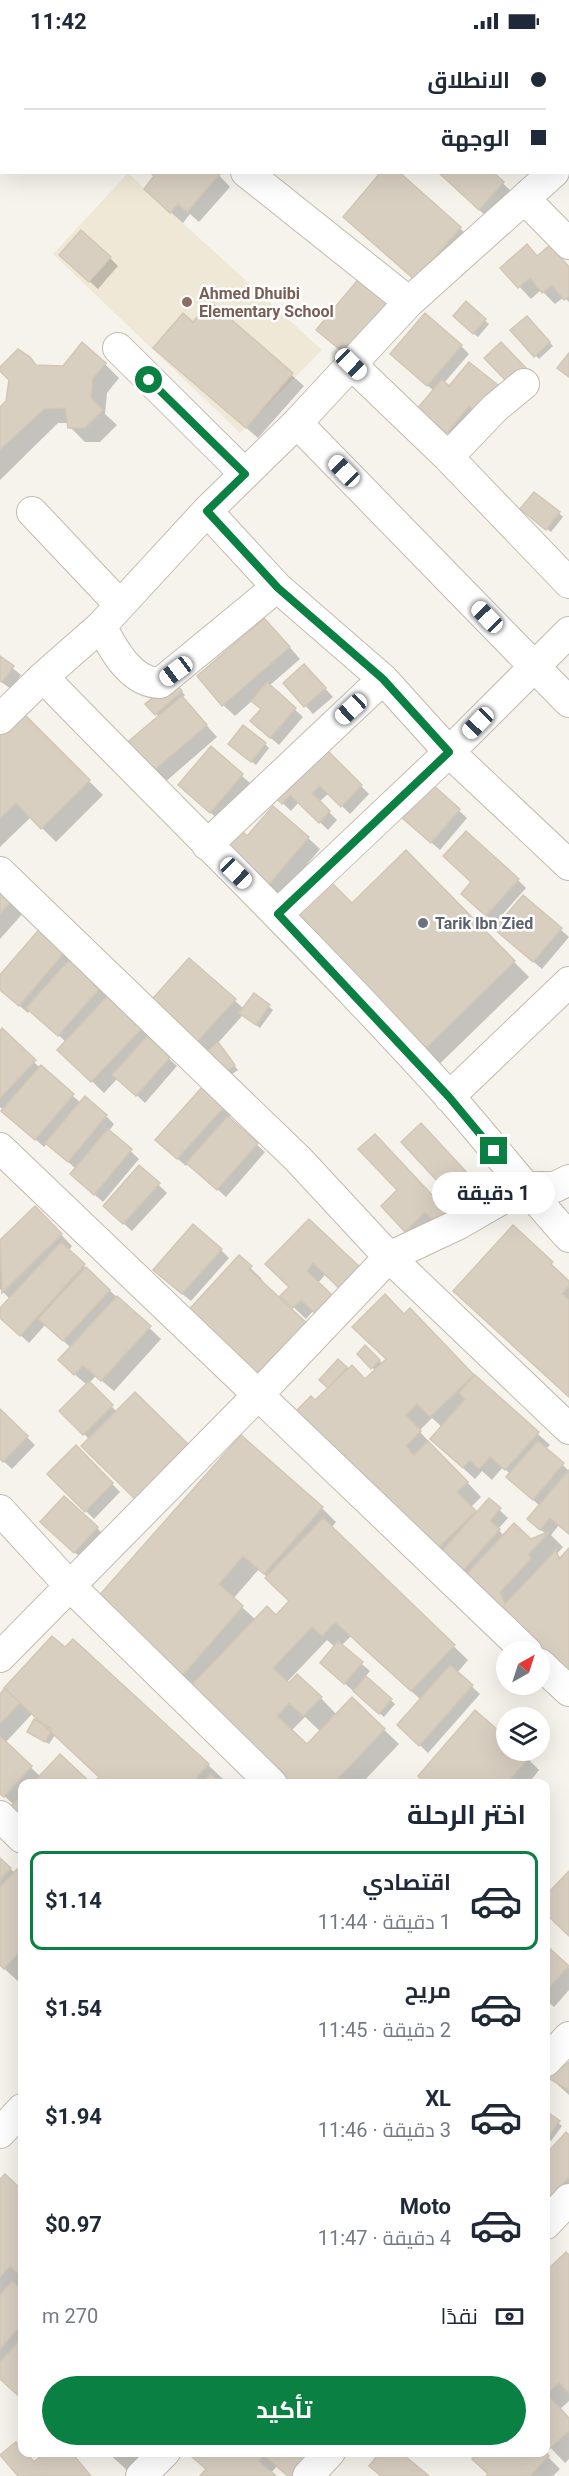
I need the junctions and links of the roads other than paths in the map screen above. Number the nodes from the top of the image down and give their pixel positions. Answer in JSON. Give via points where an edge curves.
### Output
{"nodes":[{"id":1,"x":249,"y":174,"type":"edge"},
{"id":2,"x":552,"y":174,"type":"edge"},
{"id":3,"x":526,"y":200,"type":"junction"},
{"id":4,"x":569,"y":244,"type":"edge"},
{"id":5,"x":409,"y":302,"type":"junction"},
{"id":6,"x":118,"y":348,"type":"dead end"},
{"id":7,"x":351,"y":364,"type":"junction"},
{"id":8,"x":524,"y":384,"type":"dead end"},
{"id":9,"x":297,"y":423,"type":"junction"},
{"id":10,"x":448,"y":457,"type":"junction"},
{"id":11,"x":245,"y":474,"type":"junction"},
{"id":12,"x":207,"y":511,"type":"junction"},
{"id":13,"x":32,"y":512,"type":"dead end"},
{"id":14,"x":569,"y":583,"type":"edge"},
{"id":15,"x":278,"y":588,"type":"junction"},
{"id":16,"x":111,"y":616,"type":"junction"},
{"id":17,"x":569,"y":632,"type":"edge"},
{"id":18,"x":534,"y":665,"type":"junction"},
{"id":19,"x":43,"y":677,"type":"junction"},
{"id":20,"x":383,"y":679,"type":"junction"},
{"id":21,"x":569,"y":702,"type":"edge"},
{"id":22,"x":0,"y":719,"type":"edge"},
{"id":23,"x":449,"y":752,"type":"junction"},
{"id":24,"x":207,"y":845,"type":"junction"},
{"id":25,"x":569,"y":864,"type":"edge"},
{"id":26,"x":0,"y":872,"type":"edge"},
{"id":27,"x":278,"y":914,"type":"junction"},
{"id":28,"x":569,"y":982,"type":"edge"},
{"id":29,"x":449,"y":1097,"type":"junction"},
{"id":30,"x":0,"y":1148,"type":"edge"},
{"id":31,"x":569,"y":1180,"type":"edge"},
{"id":32,"x":523,"y":1187,"type":"junction"},
{"id":33,"x":569,"y":1237,"type":"edge"},
{"id":34,"x":389,"y":1257,"type":"junction"},
{"id":35,"x":257,"y":1396,"type":"junction"},
{"id":36,"x":569,"y":1429,"type":"edge"},
{"id":37,"x":0,"y":1510,"type":"edge"},
{"id":38,"x":69,"y":1585,"type":"junction"},
{"id":39,"x":515,"y":1641,"type":"edge"},
{"id":40,"x":0,"y":1657,"type":"edge"},
{"id":41,"x":550,"y":1673,"type":"edge"},
{"id":42,"x":569,"y":1691,"type":"edge"},
{"id":43,"x":267,"y":1779,"type":"edge"},
{"id":44,"x":0,"y":1816,"type":"edge"},
{"id":45,"x":18,"y":1834,"type":"edge"},
{"id":46,"x":569,"y":2199,"type":"edge"},
{"id":47,"x":550,"y":2220,"type":"edge"},
{"id":48,"x":160,"y":2457,"type":"edge"},
{"id":49,"x":325,"y":2457,"type":"edge"},
{"id":50,"x":141,"y":2476,"type":"edge"},
{"id":51,"x":308,"y":2476,"type":"edge"}],
"edges":[{"from":1,"to":5,"type":"street"},
{"from":2,"to":3,"type":"street"},
{"from":3,"to":4,"type":"street"},
{"from":3,"to":5,"type":"street"},
{"from":5,"to":7,"type":"street"},
{"from":6,"to":11,"type":"street"},
{"from":7,"to":9,"type":"street"},
{"from":7,"to":10,"type":"street"},
{"from":8,"to":10,"type":"street"},
{"from":9,"to":11,"type":"street"},
{"from":9,"to":18,"type":"street"},
{"from":10,"to":14,"type":"street"},
{"from":11,"to":12,"type":"street"},
{"from":12,"to":15,"type":"street"},
{"from":12,"to":16,"type":"street"},
{"from":13,"to":16,"type":"street"},
{"from":15,"to":16,"type":"street","via":[[160,683],[147,682],[116,654]]},
{"from":15,"to":20,"type":"street"},
{"from":16,"to":19,"type":"street"},
{"from":17,"to":18,"type":"street"},
{"from":18,"to":21,"type":"street"},
{"from":18,"to":23,"type":"street"},
{"from":19,"to":22,"type":"street"},
{"from":19,"to":24,"type":"street"},
{"from":20,"to":23,"type":"street"},
{"from":20,"to":24,"type":"street"},
{"from":23,"to":25,"type":"street"},
{"from":23,"to":27,"type":"street"},
{"from":24,"to":27,"type":"street"},
{"from":26,"to":34,"type":"street","via":[[298,1159]]},
{"from":27,"to":29,"type":"street"},
{"from":28,"to":29,"type":"street"},
{"from":29,"to":32,"type":"street"},
{"from":30,"to":35,"type":"street"},
{"from":31,"to":32,"type":"street","via":[[555,1187]]},
{"from":32,"to":33,"type":"street"},
{"from":32,"to":34,"type":"street","via":[[459,1224]]},
{"from":34,"to":35,"type":"street"},
{"from":34,"to":36,"type":"street"},
{"from":35,"to":38,"type":"street"},
{"from":35,"to":39,"type":"street"},
{"from":37,"to":38,"type":"street"},
{"from":38,"to":40,"type":"street"},
{"from":38,"to":43,"type":"street"},
{"from":41,"to":42,"type":"street"},
{"from":44,"to":45,"type":"street"},
{"from":46,"to":47,"type":"street"},
{"from":48,"to":50,"type":"street"},
{"from":49,"to":51,"type":"street"}]}
